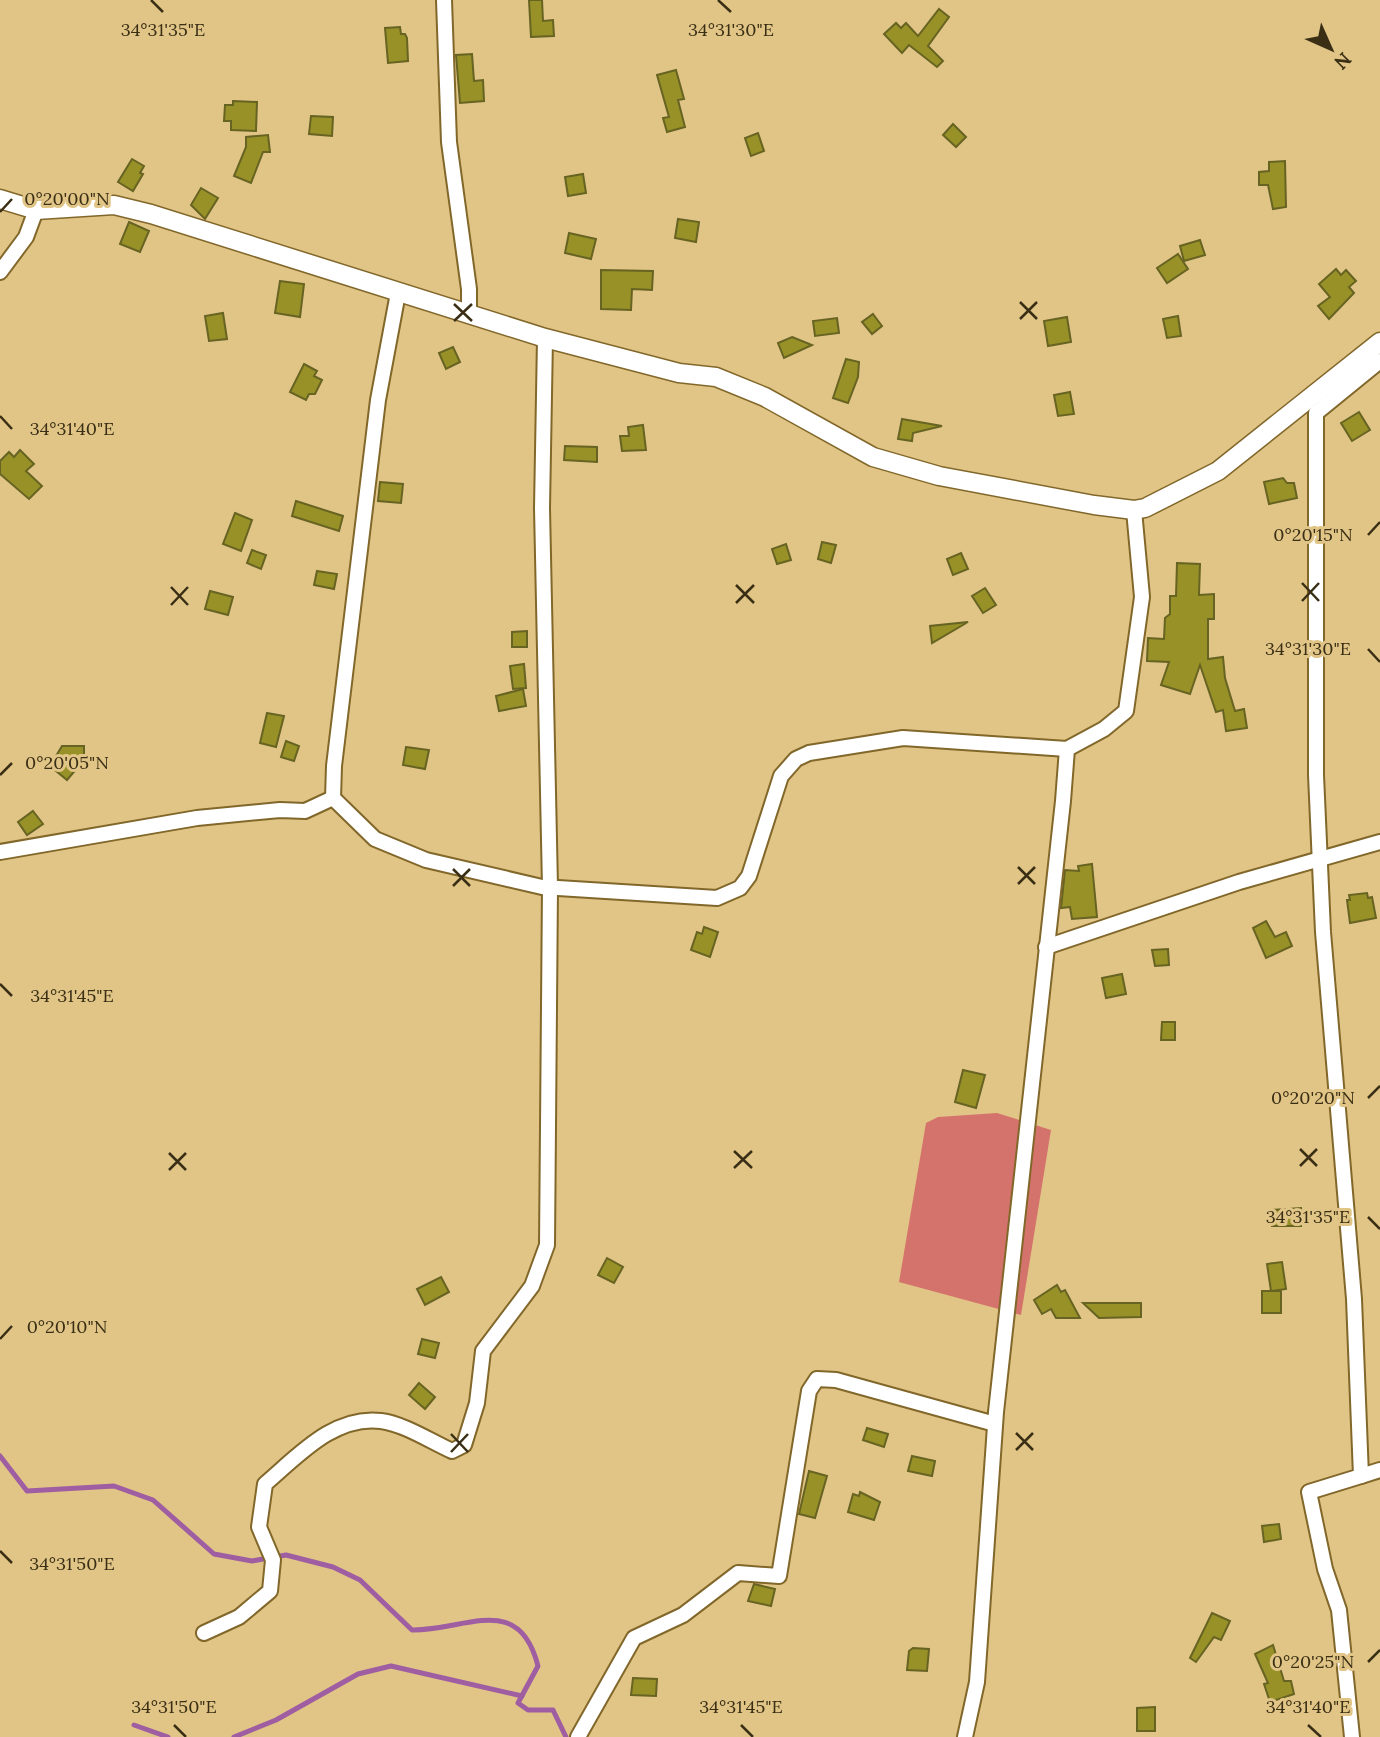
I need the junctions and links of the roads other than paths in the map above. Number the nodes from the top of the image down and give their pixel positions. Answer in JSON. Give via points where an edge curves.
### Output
{"nodes":[{"id":1,"x":444,"y":0,"type":"edge"},
{"id":2,"x":0,"y":199,"type":"edge"},
{"id":3,"x":36,"y":210,"type":"junction"},
{"id":4,"x":0,"y":272,"type":"edge"},
{"id":5,"x":398,"y":293,"type":"junction"},
{"id":6,"x":469,"y":314,"type":"junction"},
{"id":7,"x":545,"y":338,"type":"junction"},
{"id":8,"x":1380,"y":342,"type":"edge"},
{"id":9,"x":1380,"y":360,"type":"edge"},
{"id":10,"x":1133,"y":510,"type":"junction"},
{"id":11,"x":1067,"y":749,"type":"junction"},
{"id":12,"x":333,"y":798,"type":"junction"},
{"id":13,"x":1380,"y":842,"type":"edge"},
{"id":14,"x":0,"y":852,"type":"edge"},
{"id":15,"x":1322,"y":858,"type":"junction"},
{"id":16,"x":550,"y":887,"type":"junction"},
{"id":17,"x":1046,"y":947,"type":"junction"},
{"id":18,"x":995,"y":1424,"type":"junction"},
{"id":19,"x":1380,"y":1470,"type":"edge"},
{"id":20,"x":1361,"y":1476,"type":"junction"},
{"id":21,"x":204,"y":1633,"type":"dead end"},
{"id":22,"x":578,"y":1737,"type":"edge"},
{"id":23,"x":965,"y":1737,"type":"edge"},
{"id":24,"x":1352,"y":1737,"type":"edge"}],
"edges":[{"from":1,"to":6,"type":"street","via":[[449,142]]},
{"from":2,"to":3,"type":"street"},
{"from":3,"to":4,"type":"street","via":[[26,237]]},
{"from":3,"to":5,"type":"street","via":[[114,205]]},
{"from":5,"to":6,"type":"street"},
{"from":5,"to":12,"type":"street","via":[[379,400]]},
{"from":6,"to":7,"type":"street"},
{"from":7,"to":10,"type":"street","via":[[745,387],[892,463],[939,476]]},
{"from":7,"to":16,"type":"street","via":[[542,508]]},
{"from":8,"to":10,"type":"street","via":[[1218,471]]},
{"from":9,"to":15,"type":"street","via":[[1316,413],[1314,676]]},
{"from":10,"to":11,"type":"street","via":[[1142,597],[1126,710],[1104,729]]},
{"from":11,"to":16,"type":"street","via":[[903,738],[809,753],[796,759],[781,776],[749,876],[731,894],[717,898]]},
{"from":11,"to":17,"type":"street"},
{"from":12,"to":14,"type":"street","via":[[305,811],[197,818]]},
{"from":12,"to":16,"type":"street","via":[[375,839],[426,860]]},
{"from":13,"to":15,"type":"street"},
{"from":15,"to":17,"type":"street"},
{"from":15,"to":20,"type":"street","via":[[1323,932],[1354,1299]]},
{"from":16,"to":21,"type":"street","via":[[547,1245],[533,1286],[483,1351],[477,1403],[464,1445],[452,1451],[381,1421],[323,1434],[265,1484],[259,1527],[273,1560],[270,1591],[239,1616]]},
{"from":17,"to":18,"type":"street"},
{"from":18,"to":22,"type":"street","via":[[836,1380],[817,1379],[809,1391],[779,1576],[738,1573],[683,1615],[635,1638]]},
{"from":18,"to":23,"type":"street","via":[[977,1682]]},
{"from":19,"to":20,"type":"street"},
{"from":20,"to":24,"type":"street","via":[[1309,1492],[1325,1569],[1339,1609]]}]}
